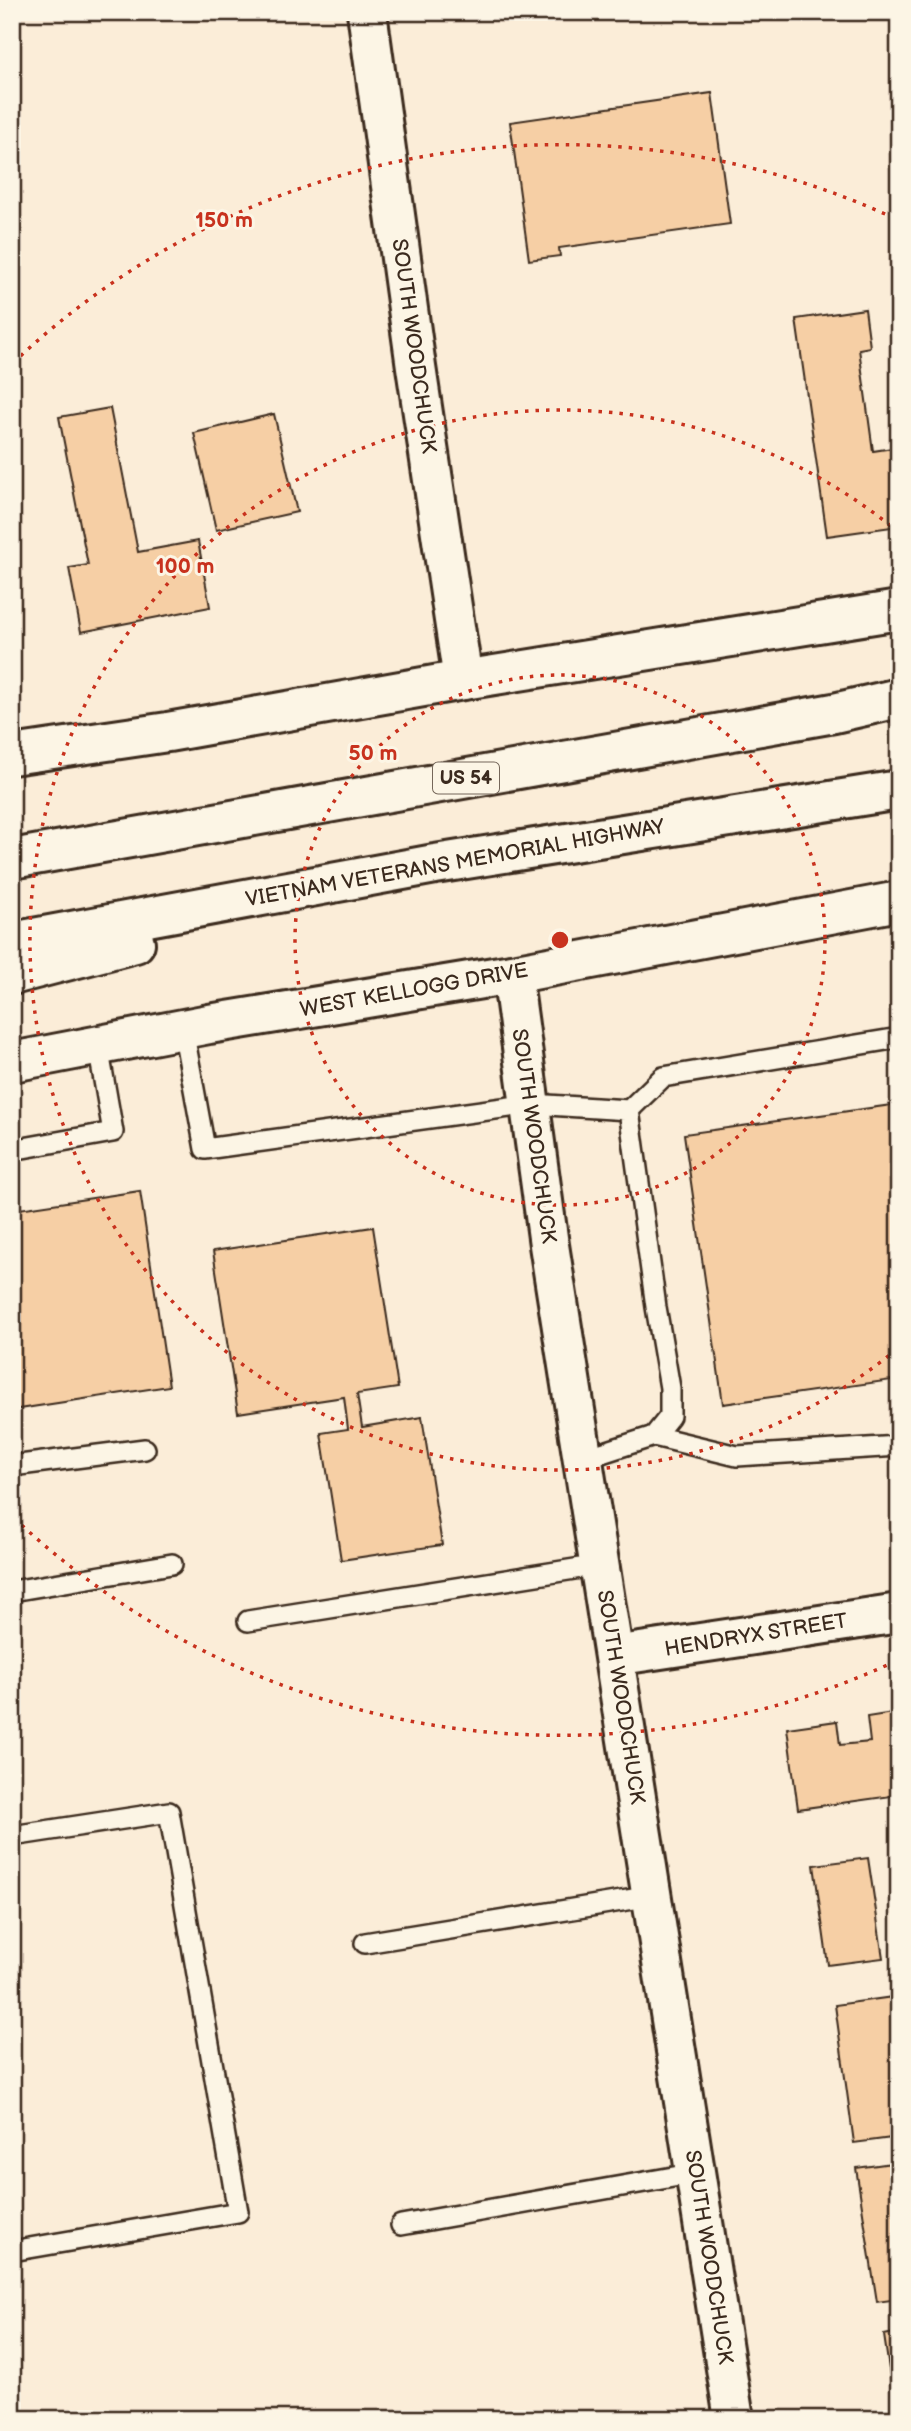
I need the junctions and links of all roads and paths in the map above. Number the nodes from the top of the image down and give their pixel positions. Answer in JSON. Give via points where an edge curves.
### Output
{"nodes":[{"id":1,"x":367,"y":12,"type":"edge"},
{"id":2,"x":899,"y":610,"type":"edge"},
{"id":3,"x":463,"y":680,"type":"junction"},
{"id":4,"x":899,"y":698,"type":"edge"},
{"id":5,"x":12,"y":755,"type":"edge"},
{"id":6,"x":899,"y":790,"type":"edge"},
{"id":7,"x":19,"y":857,"type":"edge"},
{"id":8,"x":435,"y":864,"type":"junction"},
{"id":9,"x":899,"y":901,"type":"edge"},
{"id":10,"x":12,"y":942,"type":"edge"},
{"id":11,"x":512,"y":974,"type":"junction"},
{"id":12,"x":12,"y":975,"type":"edge"},
{"id":13,"x":183,"y":1029,"type":"junction"},
{"id":14,"x":899,"y":1038,"type":"edge"},
{"id":15,"x":98,"y":1045,"type":"junction"},
{"id":16,"x":12,"y":1062,"type":"edge"},
{"id":17,"x":531,"y":1104,"type":"junction"},
{"id":18,"x":629,"y":1110,"type":"junction"},
{"id":19,"x":12,"y":1150,"type":"edge"},
{"id":20,"x":654,"y":1436,"type":"junction"},
{"id":21,"x":899,"y":1446,"type":"edge"},
{"id":22,"x":145,"y":1449,"type":"dead end"},
{"id":23,"x":583,"y":1460,"type":"junction"},
{"id":24,"x":12,"y":1466,"type":"edge"},
{"id":25,"x":172,"y":1564,"type":"dead end"},
{"id":26,"x":600,"y":1565,"type":"junction"},
{"id":27,"x":12,"y":1591,"type":"edge"},
{"id":28,"x":899,"y":1613,"type":"edge"},
{"id":29,"x":248,"y":1621,"type":"dead end"},
{"id":30,"x":614,"y":1656,"type":"junction"},
{"id":31,"x":12,"y":1836,"type":"edge"},
{"id":32,"x":652,"y":1896,"type":"junction"},
{"id":33,"x":365,"y":1943,"type":"dead end"},
{"id":34,"x":696,"y":2173,"type":"junction"},
{"id":35,"x":401,"y":2225,"type":"dead end"},
{"id":36,"x":12,"y":2251,"type":"edge"},
{"id":37,"x":734,"y":2419,"type":"edge"}],
"edges":[{"from":1,"to":3,"type":"main road","name":"SOUTH WOODCHUCK"},
{"from":2,"to":3,"type":"main road"},
{"from":3,"to":5,"type":"main road"},
{"from":4,"to":7,"type":"main road","number":"US 54"},
{"from":6,"to":8,"type":"main road","name":"VIETNAM VETERANS MEMORIAL HIGHWAY"},
{"from":8,"to":10,"type":"main road","name":"VIETNAM VETERANS MEMORIAL HIGHWAY"},
{"from":8,"to":12,"type":"main road"},
{"from":9,"to":11,"type":"main road","name":"WEST KELLOGG DRIVE"},
{"from":11,"to":13,"type":"main road","name":"WEST KELLOGG DRIVE"},
{"from":11,"to":17,"type":"main road","name":"SOUTH WOODCHUCK"},
{"from":13,"to":15,"type":"main road","name":"WEST KELLOGG DRIVE"},
{"from":13,"to":17,"type":"lane","via":[[205,1149]]},
{"from":14,"to":18,"type":"lane","via":[[663,1077]]},
{"from":15,"to":16,"type":"main road","name":"WEST KELLOGG DRIVE"},
{"from":15,"to":19,"type":"lane","via":[[113,1132]]},
{"from":17,"to":18,"type":"lane"},
{"from":17,"to":23,"type":"main road","name":"SOUTH WOODCHUCK"},
{"from":18,"to":20,"type":"lane","via":[[670,1388],[670,1416]]},
{"from":20,"to":21,"type":"lane","via":[[737,1456]]},
{"from":20,"to":23,"type":"lane"},
{"from":22,"to":24,"type":"lane"},
{"from":23,"to":26,"type":"main road","name":"SOUTH WOODCHUCK"},
{"from":25,"to":27,"type":"lane"},
{"from":26,"to":29,"type":"lane"},
{"from":26,"to":30,"type":"main road","name":"SOUTH WOODCHUCK"},
{"from":28,"to":30,"type":"main road","name":"HENDRYX STREET"},
{"from":30,"to":32,"type":"main road","name":"SOUTH WOODCHUCK"},
{"from":31,"to":36,"type":"lane","via":[[169,1812],[238,2212]]},
{"from":32,"to":33,"type":"lane"},
{"from":32,"to":34,"type":"main road","name":"SOUTH WOODCHUCK"},
{"from":34,"to":35,"type":"lane"},
{"from":34,"to":37,"type":"main road","name":"SOUTH WOODCHUCK"}]}
